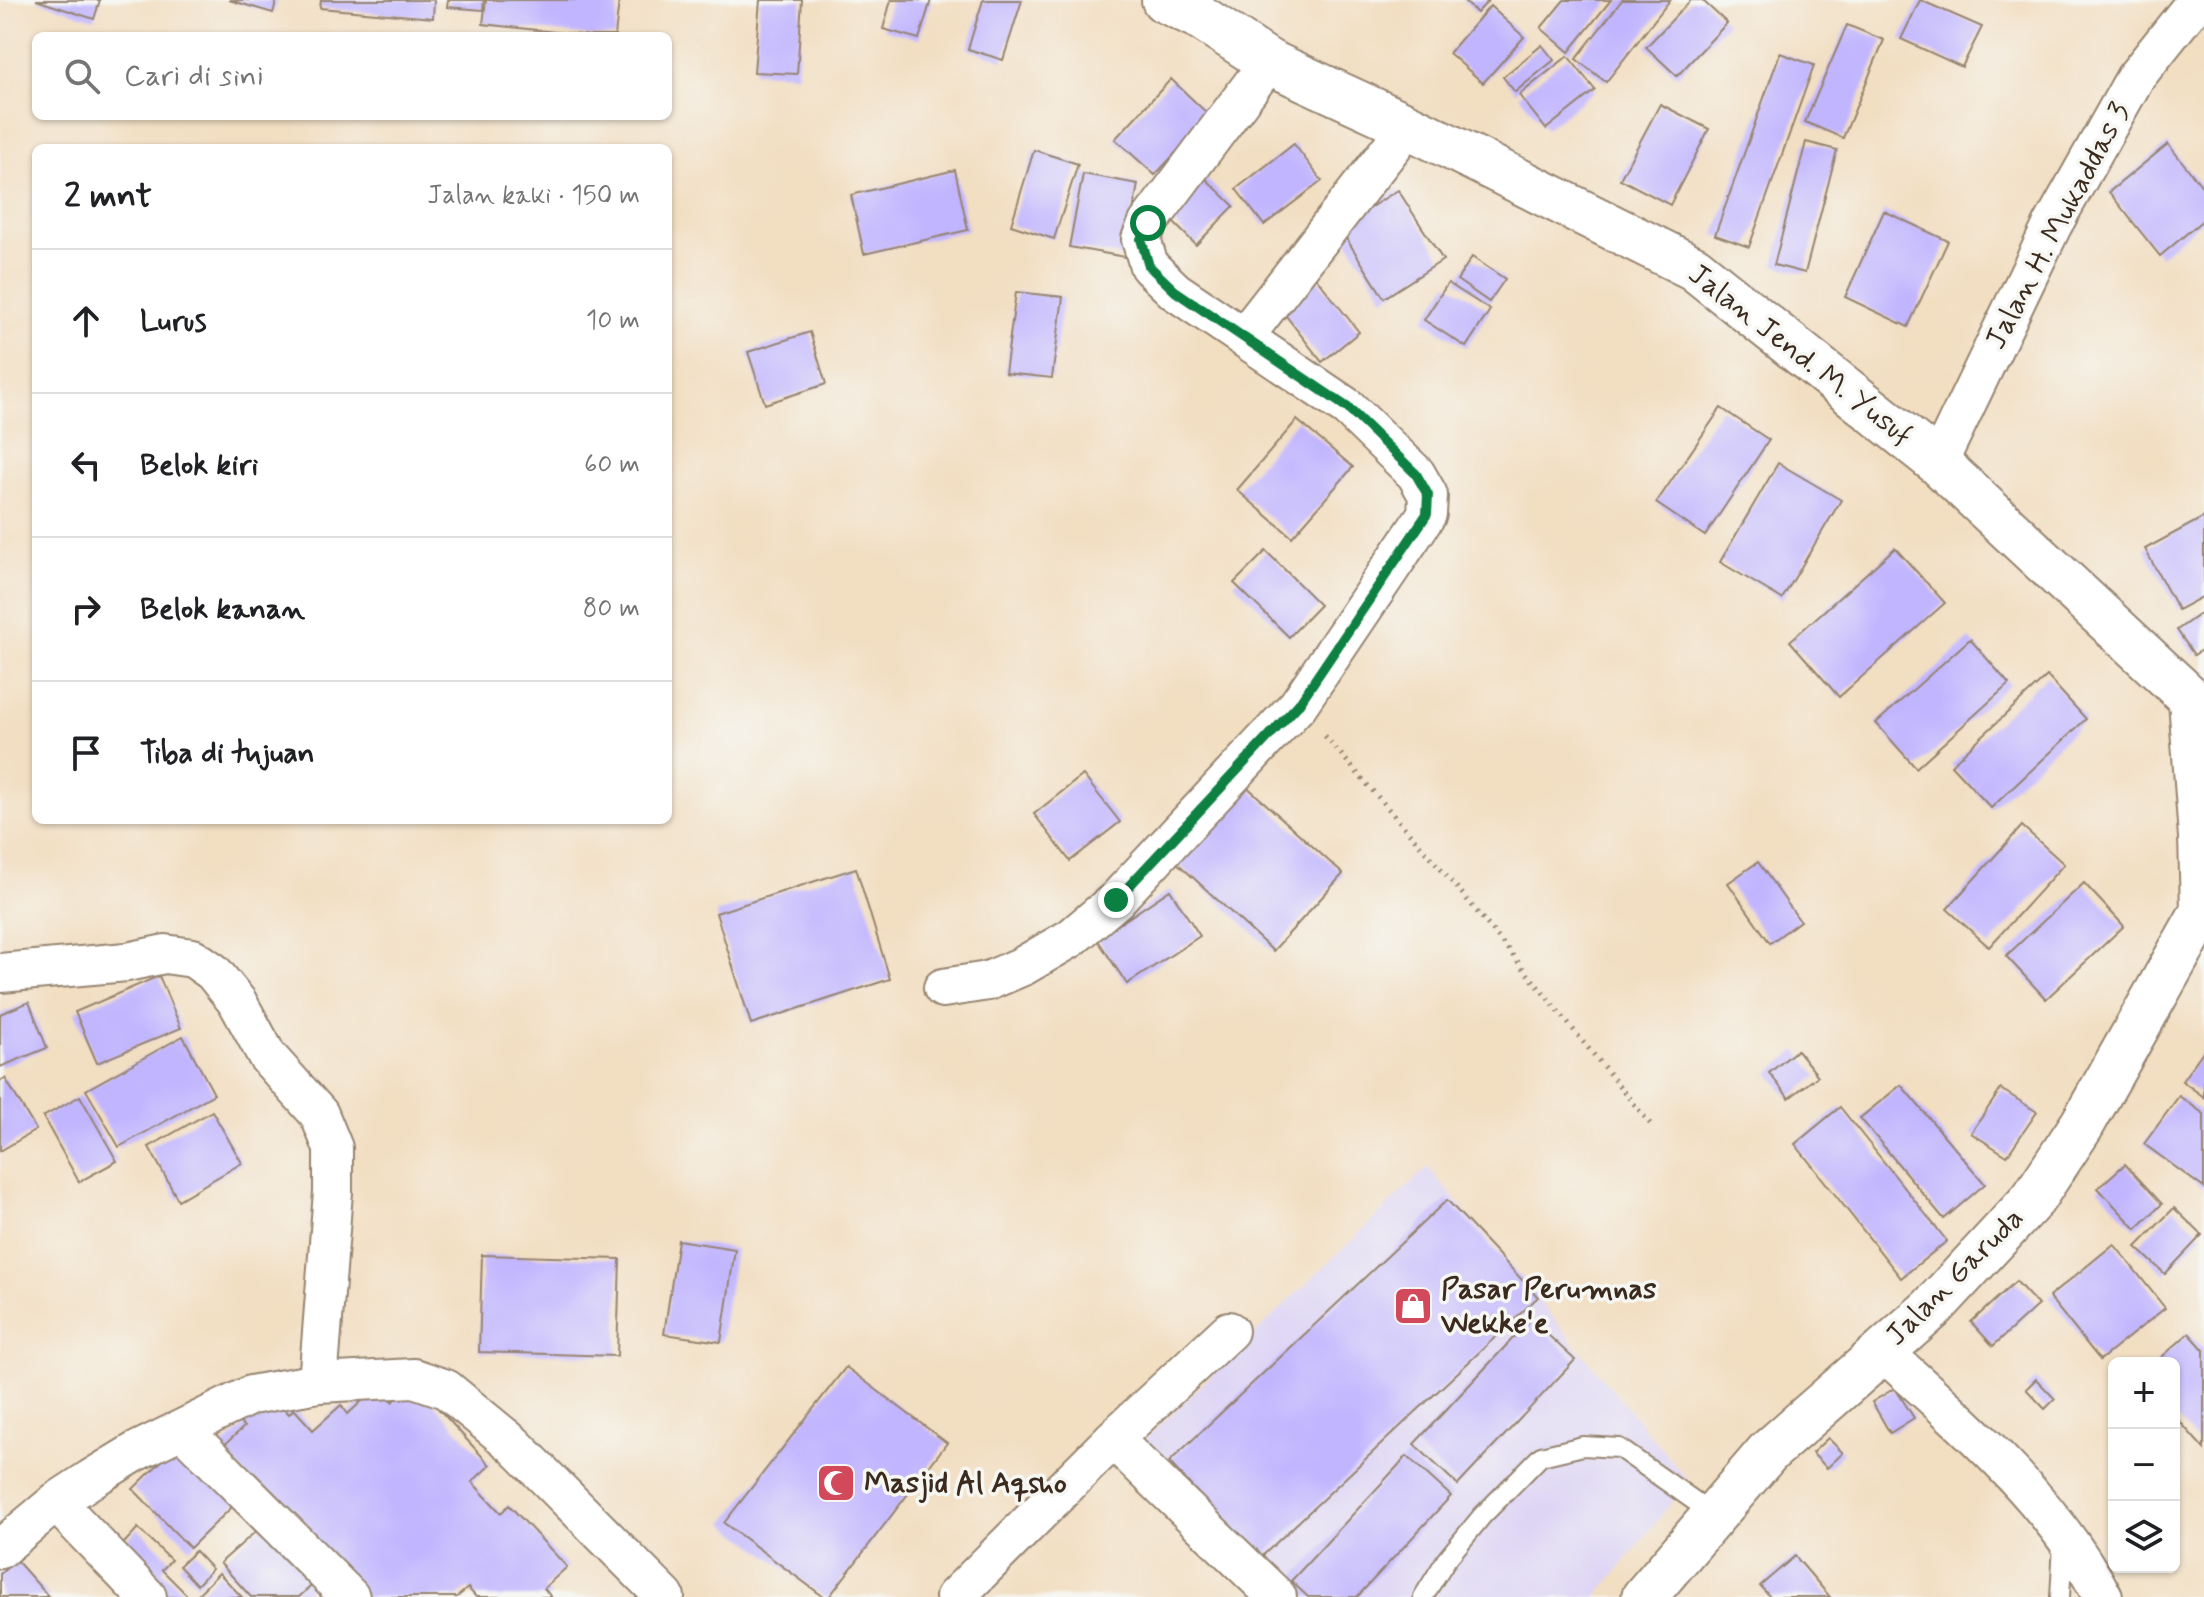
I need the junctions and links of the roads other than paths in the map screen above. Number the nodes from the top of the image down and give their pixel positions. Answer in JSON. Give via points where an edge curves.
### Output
{"nodes":[{"id":1,"x":2197,"y":0,"type":"edge"},
{"id":2,"x":1192,"y":6,"type":"edge"},
{"id":3,"x":1269,"y":62,"type":"junction"},
{"id":4,"x":1408,"y":126,"type":"junction"},
{"id":5,"x":1244,"y":337,"type":"junction"},
{"id":6,"x":1938,"y":463,"type":"junction"},
{"id":7,"x":2197,"y":705,"type":"edge"},
{"id":8,"x":2204,"y":910,"type":"edge"},
{"id":9,"x":0,"y":973,"type":"edge"},
{"id":10,"x":943,"y":988,"type":"dead end"},
{"id":11,"x":1229,"y":1331,"type":"dead end"},
{"id":12,"x":1881,"y":1350,"type":"junction"},
{"id":13,"x":318,"y":1383,"type":"junction"},
{"id":14,"x":183,"y":1430,"type":"junction"},
{"id":15,"x":1113,"y":1439,"type":"junction"},
{"id":16,"x":56,"y":1502,"type":"junction"},
{"id":17,"x":1713,"y":1514,"type":"junction"},
{"id":18,"x":2064,"y":1533,"type":"junction"},
{"id":19,"x":0,"y":1549,"type":"edge"},
{"id":20,"x":1253,"y":1590,"type":"edge"},
{"id":21,"x":957,"y":1596,"type":"edge"},
{"id":22,"x":147,"y":1597,"type":"edge"},
{"id":23,"x":350,"y":1597,"type":"edge"},
{"id":24,"x":665,"y":1597,"type":"edge"},
{"id":25,"x":1423,"y":1597,"type":"edge"},
{"id":26,"x":1644,"y":1597,"type":"edge"},
{"id":27,"x":2060,"y":1597,"type":"edge"},
{"id":28,"x":2103,"y":1597,"type":"edge"}],
"edges":[{"from":1,"to":6,"type":"street","name":"Jalan H. Mukaddas 3","via":[[2135,78],[2052,226]]},
{"from":2,"to":3,"type":"highway","name":"Jalan Jend. M. Yusuf"},
{"from":3,"to":4,"type":"highway","name":"Jalan Jend. M. Yusuf"},
{"from":3,"to":5,"type":"street","via":[[1141,239],[1149,266],[1175,291]]},
{"from":4,"to":5,"type":"street"},
{"from":4,"to":6,"type":"highway","name":"Jalan Jend. M. Yusuf","via":[[1694,268]]},
{"from":5,"to":10,"type":"street","via":[[1348,408],[1416,474],[1428,495],[1427,514],[1298,705],[1116,900],[1071,938],[1023,966],[988,981]]},
{"from":6,"to":7,"type":"highway","name":"Jalan Jend. M. Yusuf"},
{"from":7,"to":8,"type":"highway"},
{"from":8,"to":12,"type":"highway","name":"Jalan Garuda","via":[[2082,1125],[2033,1199],[1931,1309]]},
{"from":9,"to":13,"type":"street","via":[[165,954],[193,958],[213,972],[238,1003],[267,1056],[319,1114],[333,1148]]},
{"from":11,"to":15,"type":"street"},
{"from":12,"to":17,"type":"highway","name":"Jalan Garuda","via":[[1768,1452]]},
{"from":12,"to":18,"type":"street","via":[[1976,1435]]},
{"from":13,"to":14,"type":"street","via":[[251,1395]]},
{"from":13,"to":24,"type":"street","via":[[414,1378],[446,1389],[514,1445]]},
{"from":14,"to":16,"type":"street","via":[[137,1451]]},
{"from":14,"to":23,"type":"street"},
{"from":15,"to":20,"type":"street"},
{"from":15,"to":21,"type":"street"},
{"from":16,"to":19,"type":"street"},
{"from":16,"to":22,"type":"street"},
{"from":17,"to":25,"type":"lane","via":[[1619,1448],[1583,1446],[1541,1456],[1482,1516]]},
{"from":17,"to":26,"type":"highway","name":"Jalan Garuda"},
{"from":18,"to":27,"type":"lane"},
{"from":18,"to":28,"type":"street"}]}
